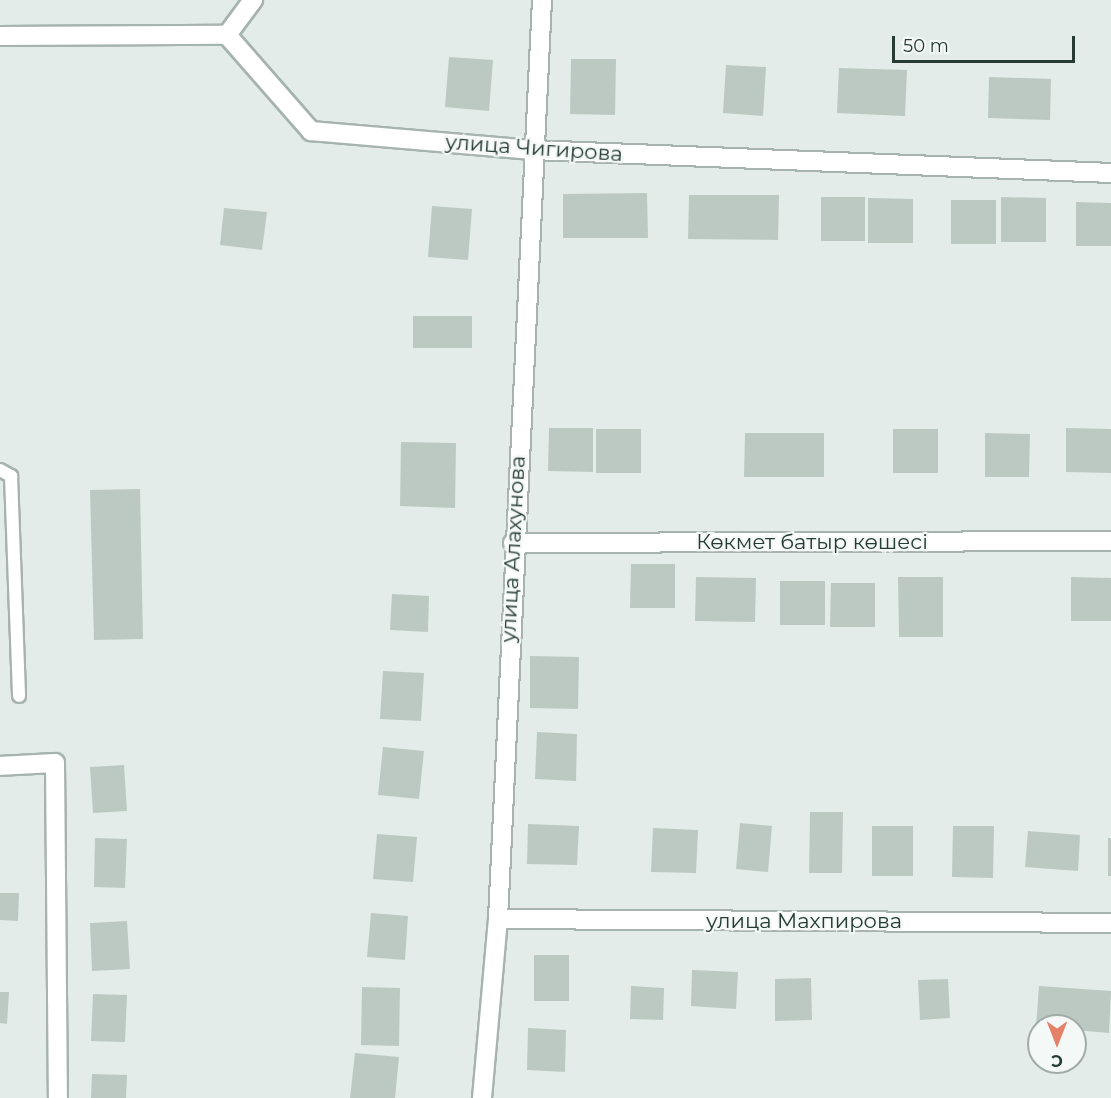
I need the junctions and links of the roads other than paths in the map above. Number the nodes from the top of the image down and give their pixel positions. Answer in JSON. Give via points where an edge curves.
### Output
{"nodes":[{"id":1,"x":253,"y":0,"type":"edge"},
{"id":2,"x":542,"y":0,"type":"edge"},
{"id":3,"x":227,"y":35,"type":"junction"},
{"id":4,"x":0,"y":36,"type":"edge"},
{"id":5,"x":532,"y":150,"type":"junction"},
{"id":6,"x":1111,"y":173,"type":"edge"},
{"id":7,"x":0,"y":470,"type":"edge"},
{"id":8,"x":1111,"y":541,"type":"edge"},
{"id":9,"x":513,"y":543,"type":"junction"},
{"id":10,"x":20,"y":696,"type":"dead end"},
{"id":11,"x":0,"y":766,"type":"edge"},
{"id":12,"x":498,"y":919,"type":"junction"},
{"id":13,"x":1111,"y":923,"type":"edge"},
{"id":14,"x":58,"y":1098,"type":"edge"},
{"id":15,"x":483,"y":1098,"type":"edge"}],
"edges":[{"from":1,"to":3,"type":"street"},
{"from":2,"to":5,"type":"street","name":"улица Алахунова"},
{"from":3,"to":4,"type":"street"},
{"from":3,"to":5,"type":"street","name":"улица Чигирова","via":[[311,130]]},
{"from":5,"to":6,"type":"street","name":"улица Чигирова"},
{"from":5,"to":9,"type":"street","name":"улица Алахунова"},
{"from":7,"to":10,"type":"lane","via":[[11,476]]},
{"from":8,"to":9,"type":"street","name":"Көкмет батыр көшесі"},
{"from":9,"to":12,"type":"street","name":"улица Алахунова"},
{"from":11,"to":14,"type":"street","via":[[55,763]]},
{"from":12,"to":13,"type":"street","name":"улица Махпирова"},
{"from":12,"to":15,"type":"street","name":"улица Алахунова"}]}
